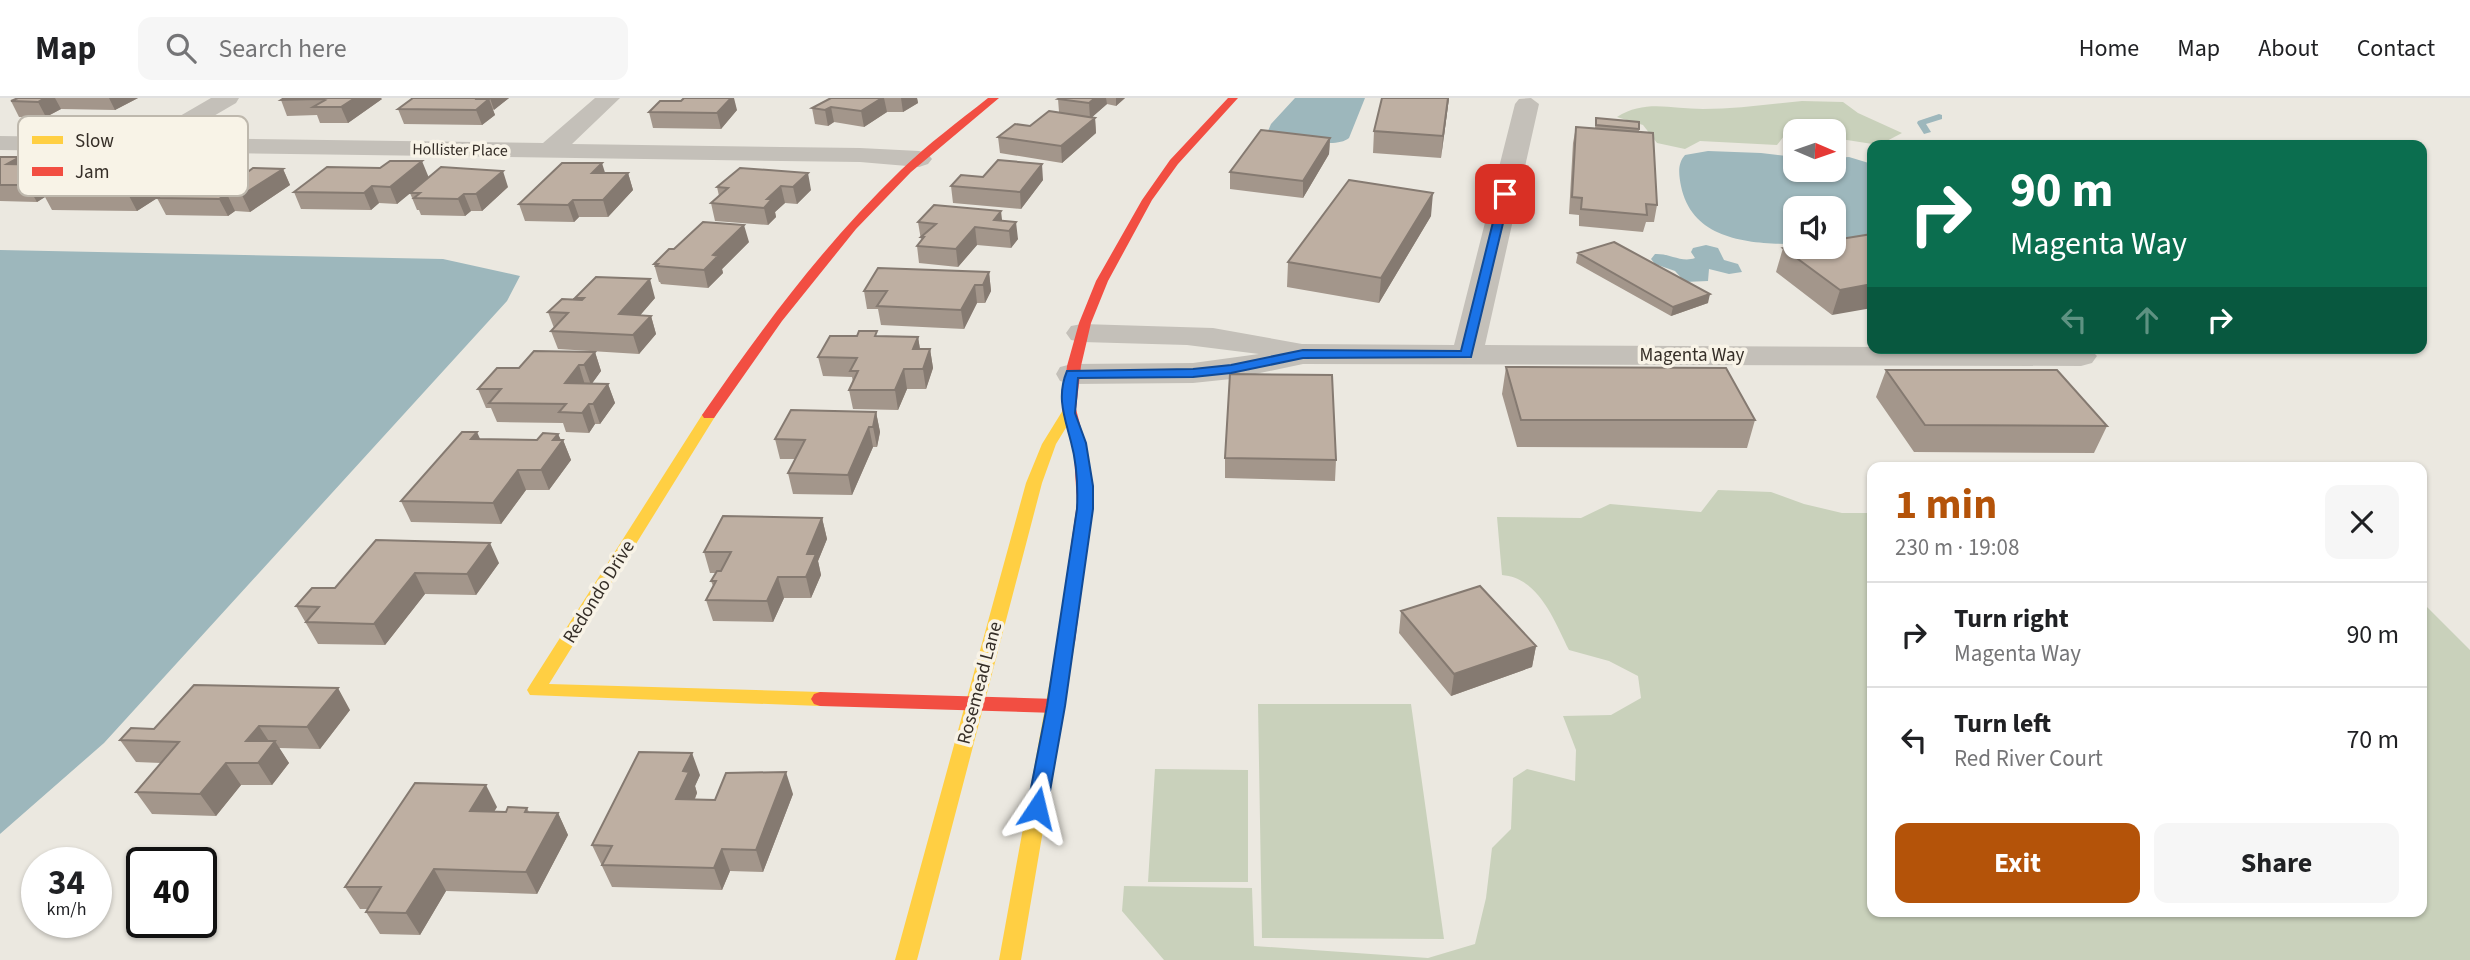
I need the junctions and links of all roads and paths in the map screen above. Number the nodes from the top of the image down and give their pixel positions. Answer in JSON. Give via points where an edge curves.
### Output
{"nodes":[{"id":1,"x":228,"y":98,"type":"edge"},
{"id":2,"x":609,"y":98,"type":"edge"},
{"id":3,"x":994,"y":98,"type":"edge"},
{"id":4,"x":1233,"y":98,"type":"edge"},
{"id":5,"x":1527,"y":104,"type":"dead end"},
{"id":6,"x":197,"y":116,"type":"edge"},
{"id":7,"x":0,"y":143,"type":"edge"},
{"id":8,"x":18,"y":143,"type":"edge"},
{"id":9,"x":248,"y":147,"type":"edge"},
{"id":10,"x":549,"y":151,"type":"junction"},
{"id":11,"x":919,"y":159,"type":"junction"},
{"id":12,"x":1082,"y":333,"type":"junction"},
{"id":13,"x":1303,"y":354,"type":"junction"},
{"id":14,"x":1466,"y":355,"type":"junction"},
{"id":15,"x":2081,"y":356,"type":"dead end"},
{"id":16,"x":1072,"y":374,"type":"junction"},
{"id":17,"x":1068,"y":413,"type":"junction"},
{"id":18,"x":974,"y":703,"type":"junction"},
{"id":19,"x":1056,"y":706,"type":"junction"},
{"id":20,"x":906,"y":960,"type":"edge"},
{"id":21,"x":1010,"y":960,"type":"edge"}],
"edges":[{"from":1,"to":6,"type":"street"},
{"from":2,"to":10,"type":"street"},
{"from":3,"to":11,"type":"street","name":"Redondo Drive"},
{"from":4,"to":12,"type":"street","name":"Rosemead Lane","via":[[1188,146],[1141,211],[1112,261]]},
{"from":5,"to":14,"type":"street"},
{"from":7,"to":8,"type":"street","name":"Hollister Place"},
{"from":9,"to":10,"type":"street","name":"Hollister Place"},
{"from":10,"to":11,"type":"street","name":"Hollister Place"},
{"from":11,"to":18,"type":"street","name":"Redondo Drive","via":[[795,295],[746,361],[536,690]]},
{"from":12,"to":13,"type":"street","name":"Magenta Way","via":[[1231,338]]},
{"from":12,"to":16,"type":"street","name":"Rosemead Lane"},
{"from":13,"to":14,"type":"street","name":"Magenta Way"},
{"from":13,"to":16,"type":"street","name":"Magenta Way","via":[[1193,373]]},
{"from":14,"to":15,"type":"street","name":"Magenta Way"},
{"from":16,"to":17,"type":"street","name":"Rosemead Lane"},
{"from":17,"to":18,"type":"street","name":"Rosemead Lane","via":[[1049,444],[1034,483]]},
{"from":17,"to":19,"type":"street","name":"Rosemead Lane","via":[[1079,443],[1085,509]]},
{"from":18,"to":19,"type":"street","name":"Redondo Drive"},
{"from":18,"to":20,"type":"street","name":"Rosemead Lane"},
{"from":19,"to":21,"type":"street","name":"Rosemead Lane"}]}
